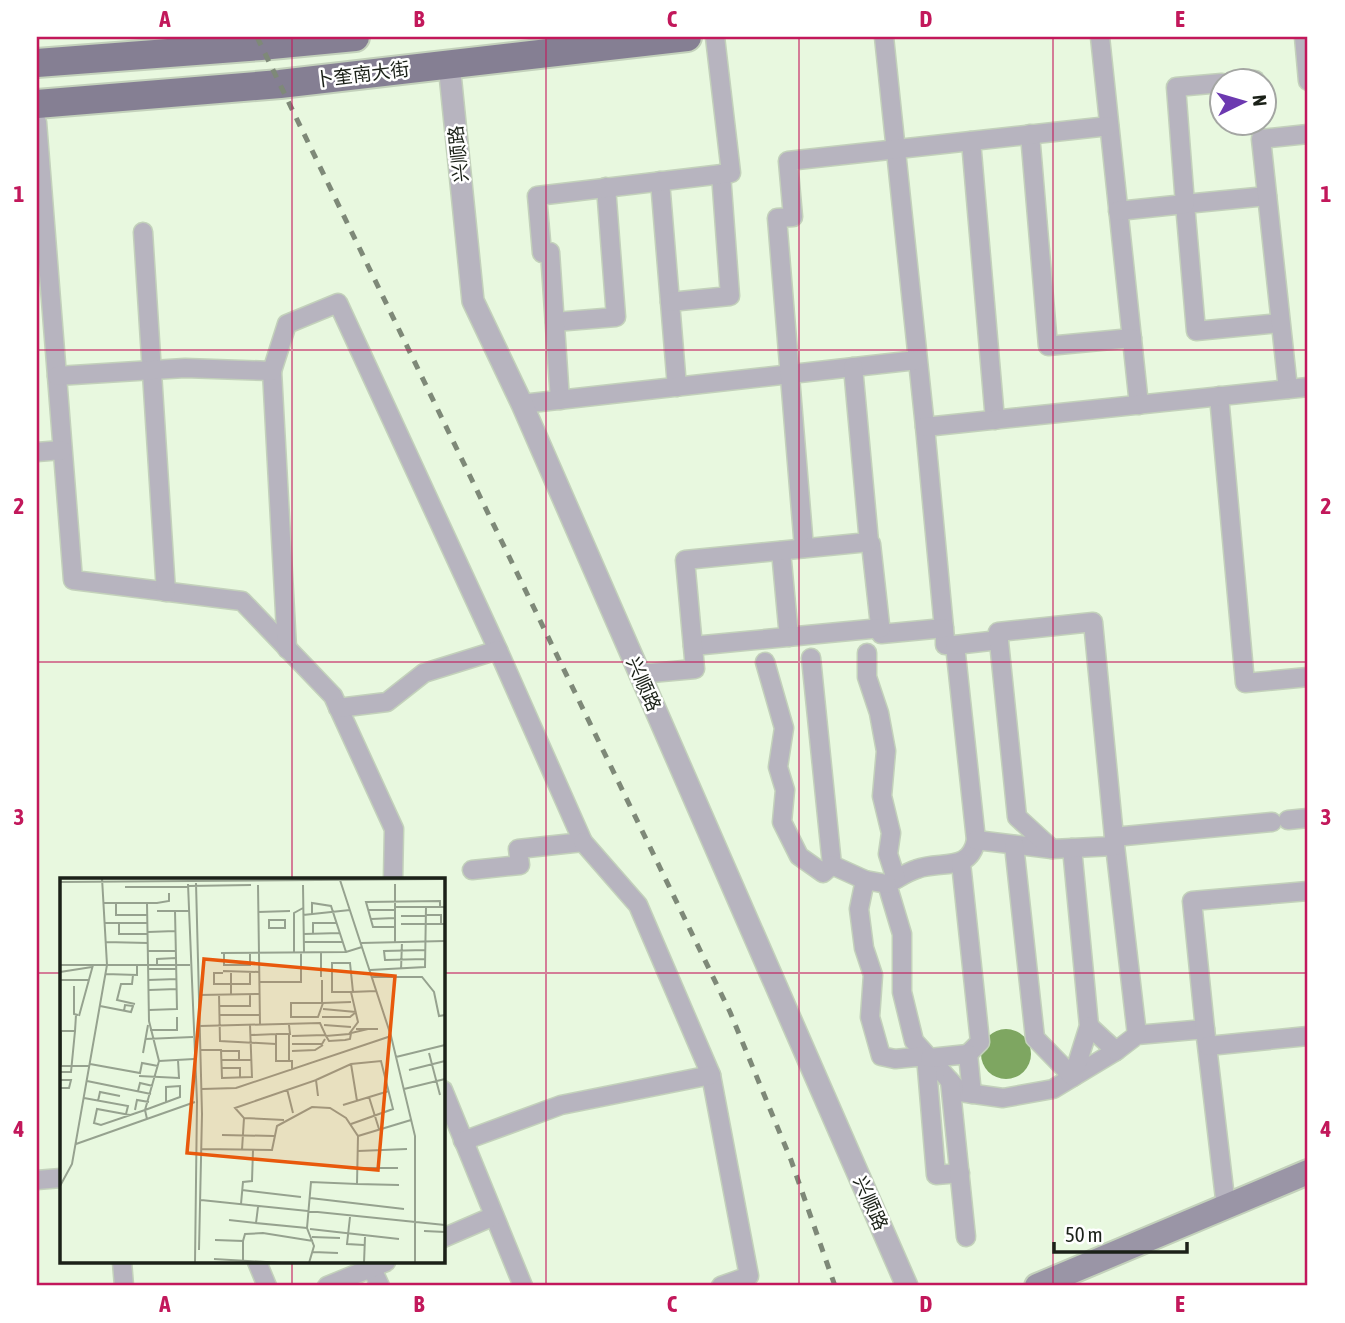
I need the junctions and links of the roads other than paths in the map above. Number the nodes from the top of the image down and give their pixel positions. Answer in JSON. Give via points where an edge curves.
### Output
{"nodes":[{"id":1,"x":355,"y":37,"type":"edge"},
{"id":2,"x":687,"y":37,"type":"edge"},
{"id":3,"x":715,"y":37,"type":"edge"},
{"id":4,"x":884,"y":37,"type":"edge"},
{"id":5,"x":1100,"y":37,"type":"edge"},
{"id":6,"x":1304,"y":37,"type":"edge"},
{"id":7,"x":37,"y":63,"type":"edge"},
{"id":8,"x":449,"y":64,"type":"junction"},
{"id":9,"x":1308,"y":81,"type":"edge"},
{"id":10,"x":1208,"y":84,"type":"edge"},
{"id":11,"x":37,"y":104,"type":"edge"},
{"id":12,"x":37,"y":122,"type":"edge"},
{"id":13,"x":1109,"y":126,"type":"junction"},
{"id":14,"x":1278,"y":132,"type":"edge"},
{"id":15,"x":1030,"y":134,"type":"junction"},
{"id":16,"x":1308,"y":134,"type":"edge"},
{"id":17,"x":1261,"y":136,"type":"edge"},
{"id":18,"x":971,"y":141,"type":"junction"},
{"id":19,"x":895,"y":148,"type":"junction"},
{"id":20,"x":721,"y":174,"type":"junction"},
{"id":21,"x":660,"y":181,"type":"junction"},
{"id":22,"x":606,"y":187,"type":"junction"},
{"id":23,"x":1267,"y":196,"type":"junction"},
{"id":24,"x":1185,"y":204,"type":"junction"},
{"id":25,"x":1118,"y":211,"type":"junction"},
{"id":26,"x":143,"y":232,"type":"dead end"},
{"id":27,"x":670,"y":302,"type":"junction"},
{"id":28,"x":555,"y":321,"type":"junction"},
{"id":29,"x":1280,"y":323,"type":"junction"},
{"id":30,"x":1132,"y":338,"type":"junction"},
{"id":31,"x":917,"y":360,"type":"junction"},
{"id":32,"x":853,"y":367,"type":"junction"},
{"id":33,"x":152,"y":370,"type":"junction"},
{"id":34,"x":272,"y":371,"type":"junction"},
{"id":35,"x":790,"y":374,"type":"junction"},
{"id":36,"x":57,"y":376,"type":"junction"},
{"id":37,"x":677,"y":387,"type":"junction"},
{"id":38,"x":1308,"y":387,"type":"edge"},
{"id":39,"x":1288,"y":389,"type":"junction"},
{"id":40,"x":1219,"y":396,"type":"junction"},
{"id":41,"x":560,"y":400,"type":"junction"},
{"id":42,"x":522,"y":404,"type":"junction"},
{"id":43,"x":1139,"y":405,"type":"junction"},
{"id":44,"x":995,"y":420,"type":"junction"},
{"id":45,"x":925,"y":427,"type":"junction"},
{"id":46,"x":62,"y":450,"type":"junction"},
{"id":47,"x":37,"y":452,"type":"edge"},
{"id":48,"x":871,"y":544,"type":"dead end"},
{"id":49,"x":804,"y":548,"type":"junction"},
{"id":50,"x":781,"y":551,"type":"junction"},
{"id":51,"x":166,"y":592,"type":"junction"},
{"id":52,"x":881,"y":628,"type":"junction"},
{"id":53,"x":944,"y":628,"type":"junction"},
{"id":54,"x":789,"y":637,"type":"junction"},
{"id":55,"x":999,"y":640,"type":"junction"},
{"id":56,"x":955,"y":645,"type":"junction"},
{"id":57,"x":693,"y":646,"type":"junction"},
{"id":58,"x":287,"y":649,"type":"junction"},
{"id":59,"x":498,"y":650,"type":"junction"},
{"id":60,"x":867,"y":653,"type":"dead end"},
{"id":61,"x":811,"y":658,"type":"dead end"},
{"id":62,"x":765,"y":662,"type":"dead end"},
{"id":63,"x":640,"y":674,"type":"junction"},
{"id":64,"x":1308,"y":677,"type":"edge"},
{"id":65,"x":338,"y":708,"type":"junction"},
{"id":66,"x":1308,"y":818,"type":"edge"},
{"id":67,"x":976,"y":840,"type":"junction"},
{"id":68,"x":583,"y":842,"type":"junction"},
{"id":69,"x":1115,"y":842,"type":"junction"},
{"id":70,"x":1014,"y":845,"type":"junction"},
{"id":71,"x":1072,"y":848,"type":"junction"},
{"id":72,"x":1052,"y":849,"type":"junction"},
{"id":73,"x":961,"y":863,"type":"junction"},
{"id":74,"x":832,"y":865,"type":"junction"},
{"id":75,"x":472,"y":870,"type":"dead end"},
{"id":76,"x":393,"y":878,"type":"edge"},
{"id":77,"x":865,"y":880,"type":"junction"},
{"id":78,"x":892,"y":881,"type":"junction"},
{"id":79,"x":1308,"y":891,"type":"edge"},
{"id":80,"x":1089,"y":1026,"type":"junction"},
{"id":81,"x":1137,"y":1035,"type":"junction"},
{"id":82,"x":1308,"y":1036,"type":"edge"},
{"id":83,"x":1206,"y":1038,"type":"junction"},
{"id":84,"x":1116,"y":1051,"type":"junction"},
{"id":85,"x":968,"y":1054,"type":"junction"},
{"id":86,"x":928,"y":1057,"type":"junction"},
{"id":87,"x":710,"y":1075,"type":"junction"},
{"id":88,"x":1073,"y":1077,"type":"junction"},
{"id":89,"x":950,"y":1082,"type":"junction"},
{"id":90,"x":444,"y":1093,"type":"edge"},
{"id":91,"x":972,"y":1094,"type":"junction"},
{"id":92,"x":463,"y":1141,"type":"junction"},
{"id":93,"x":1308,"y":1172,"type":"edge"},
{"id":94,"x":960,"y":1173,"type":"junction"},
{"id":95,"x":60,"y":1178,"type":"edge"},
{"id":96,"x":37,"y":1180,"type":"edge"},
{"id":97,"x":1226,"y":1207,"type":"junction"},
{"id":98,"x":494,"y":1216,"type":"junction"},
{"id":99,"x":966,"y":1237,"type":"dead end"},
{"id":100,"x":444,"y":1238,"type":"edge"},
{"id":101,"x":122,"y":1264,"type":"edge"},
{"id":102,"x":258,"y":1264,"type":"edge"},
{"id":103,"x":375,"y":1264,"type":"edge"},
{"id":104,"x":124,"y":1286,"type":"edge"},
{"id":105,"x":267,"y":1286,"type":"edge"},
{"id":106,"x":327,"y":1286,"type":"edge"},
{"id":107,"x":380,"y":1286,"type":"edge"},
{"id":108,"x":523,"y":1286,"type":"edge"},
{"id":109,"x":721,"y":1286,"type":"edge"},
{"id":110,"x":907,"y":1286,"type":"edge"},
{"id":111,"x":1037,"y":1286,"type":"edge"}],
"edges":[{"from":1,"to":7,"type":"main road","name":"卜奎南大街"},
{"from":2,"to":8,"type":"main road","name":"卜奎南大街"},
{"from":3,"to":20,"type":"street","via":[[731,173]]},
{"from":4,"to":19,"type":"street"},
{"from":5,"to":13,"type":"street"},
{"from":6,"to":9,"type":"street"},
{"from":8,"to":11,"type":"main road","name":"卜奎南大街"},
{"from":8,"to":42,"type":"street","name":"兴顺路","via":[[473,301]]},
{"from":10,"to":24,"type":"street","via":[[1176,87]]},
{"from":12,"to":36,"type":"street"},
{"from":13,"to":15,"type":"street"},
{"from":13,"to":25,"type":"street"},
{"from":14,"to":16,"type":"street"},
{"from":15,"to":18,"type":"street"},
{"from":15,"to":30,"type":"street","via":[[1048,346]]},
{"from":17,"to":23,"type":"street"},
{"from":18,"to":19,"type":"street"},
{"from":18,"to":44,"type":"street"},
{"from":19,"to":31,"type":"street"},
{"from":19,"to":35,"type":"street","via":[[788,161],[793,217],[777,218]]},
{"from":20,"to":21,"type":"street"},
{"from":20,"to":27,"type":"street","via":[[730,296]]},
{"from":21,"to":22,"type":"street"},
{"from":21,"to":27,"type":"street"},
{"from":22,"to":28,"type":"street","via":[[616,317]]},
{"from":22,"to":28,"type":"street","via":[[537,196],[542,253],[550,252]]},
{"from":23,"to":24,"type":"street"},
{"from":23,"to":29,"type":"street"},
{"from":24,"to":25,"type":"street"},
{"from":24,"to":29,"type":"street","via":[[1196,331]]},
{"from":25,"to":30,"type":"street"},
{"from":26,"to":33,"type":"street"},
{"from":27,"to":37,"type":"street"},
{"from":28,"to":41,"type":"street"},
{"from":29,"to":39,"type":"street"},
{"from":30,"to":43,"type":"street"},
{"from":31,"to":32,"type":"street"},
{"from":31,"to":45,"type":"street"},
{"from":32,"to":35,"type":"street"},
{"from":32,"to":49,"type":"street","via":[[869,542]]},
{"from":33,"to":34,"type":"street"},
{"from":33,"to":36,"type":"street"},
{"from":33,"to":51,"type":"street"},
{"from":34,"to":58,"type":"street"},
{"from":34,"to":59,"type":"street","via":[[287,324],[338,303]]},
{"from":35,"to":37,"type":"street"},
{"from":35,"to":49,"type":"street"},
{"from":36,"to":46,"type":"street"},
{"from":37,"to":41,"type":"street"},
{"from":38,"to":39,"type":"street"},
{"from":39,"to":40,"type":"street"},
{"from":40,"to":43,"type":"street"},
{"from":40,"to":64,"type":"street","via":[[1245,683]]},
{"from":41,"to":42,"type":"street"},
{"from":42,"to":63,"type":"street","name":"兴顺路"},
{"from":43,"to":44,"type":"street"},
{"from":44,"to":45,"type":"street"},
{"from":45,"to":53,"type":"street"},
{"from":46,"to":47,"type":"street"},
{"from":46,"to":51,"type":"street","via":[[72,580]]},
{"from":48,"to":52,"type":"street"},
{"from":49,"to":50,"type":"street"},
{"from":50,"to":54,"type":"street"},
{"from":50,"to":57,"type":"street","via":[[685,560]]},
{"from":51,"to":58,"type":"street","via":[[242,601]]},
{"from":52,"to":53,"type":"street","via":[[881,634]]},
{"from":52,"to":54,"type":"street"},
{"from":53,"to":56,"type":"street","via":[[945,645]]},
{"from":54,"to":57,"type":"street"},
{"from":55,"to":56,"type":"street"},
{"from":55,"to":69,"type":"street","via":[[998,632],[1093,622]]},
{"from":55,"to":72,"type":"street","via":[[1017,817]]},
{"from":56,"to":67,"type":"street"},
{"from":57,"to":63,"type":"street","via":[[695,669]]},
{"from":58,"to":65,"type":"street","via":[[333,696]]},
{"from":59,"to":65,"type":"street","via":[[424,673],[387,702]]},
{"from":59,"to":68,"type":"street"},
{"from":60,"to":78,"type":"street","via":[[867,677],[886,751],[882,796],[891,833]]},
{"from":61,"to":74,"type":"street"},
{"from":62,"to":74,"type":"street","via":[[784,728],[778,766],[785,790],[782,822],[799,856],[823,873]]},
{"from":63,"to":110,"type":"street","name":"兴顺路"},
{"from":65,"to":76,"type":"street","via":[[394,829]]},
{"from":66,"to":69,"type":"street"},
{"from":67,"to":70,"type":"street"},
{"from":67,"to":73,"type":"street"},
{"from":68,"to":75,"type":"street","via":[[518,849],[520,865]]},
{"from":68,"to":87,"type":"street","via":[[638,905]]},
{"from":69,"to":71,"type":"street"},
{"from":69,"to":81,"type":"street"},
{"from":70,"to":72,"type":"street"},
{"from":70,"to":88,"type":"street","via":[[1035,1038]]},
{"from":71,"to":72,"type":"street"},
{"from":71,"to":80,"type":"street"},
{"from":73,"to":78,"type":"street","via":[[919,868]]},
{"from":73,"to":85,"type":"street","via":[[979,1042]]},
{"from":74,"to":77,"type":"street"},
{"from":77,"to":78,"type":"street"},
{"from":77,"to":86,"type":"street","via":[[859,909],[873,975],[870,1017],[881,1056]]},
{"from":78,"to":86,"type":"street","via":[[902,934],[902,992],[914,1041]]},
{"from":79,"to":83,"type":"street","via":[[1192,901]]},
{"from":80,"to":84,"type":"street"},
{"from":80,"to":88,"type":"street"},
{"from":81,"to":83,"type":"street"},
{"from":81,"to":84,"type":"street"},
{"from":82,"to":83,"type":"street"},
{"from":83,"to":97,"type":"street"},
{"from":84,"to":88,"type":"street"},
{"from":85,"to":86,"type":"street"},
{"from":85,"to":91,"type":"street"},
{"from":86,"to":89,"type":"street"},
{"from":86,"to":94,"type":"street","via":[[936,1175]]},
{"from":87,"to":92,"type":"street","via":[[561,1105]]},
{"from":87,"to":109,"type":"street","via":[[749,1276]]},
{"from":88,"to":91,"type":"street","via":[[1053,1089],[1003,1098]]},
{"from":89,"to":91,"type":"street","via":[[960,1092]]},
{"from":89,"to":94,"type":"street"},
{"from":90,"to":92,"type":"street"},
{"from":92,"to":98,"type":"street"},
{"from":93,"to":97,"type":"main road"},
{"from":94,"to":99,"type":"street"},
{"from":95,"to":96,"type":"street"},
{"from":97,"to":111,"type":"main road"},
{"from":98,"to":100,"type":"street"},
{"from":98,"to":108,"type":"street"},
{"from":101,"to":104,"type":"street"},
{"from":102,"to":105,"type":"street"},
{"from":103,"to":106,"type":"street"},
{"from":103,"to":107,"type":"street"}]}
